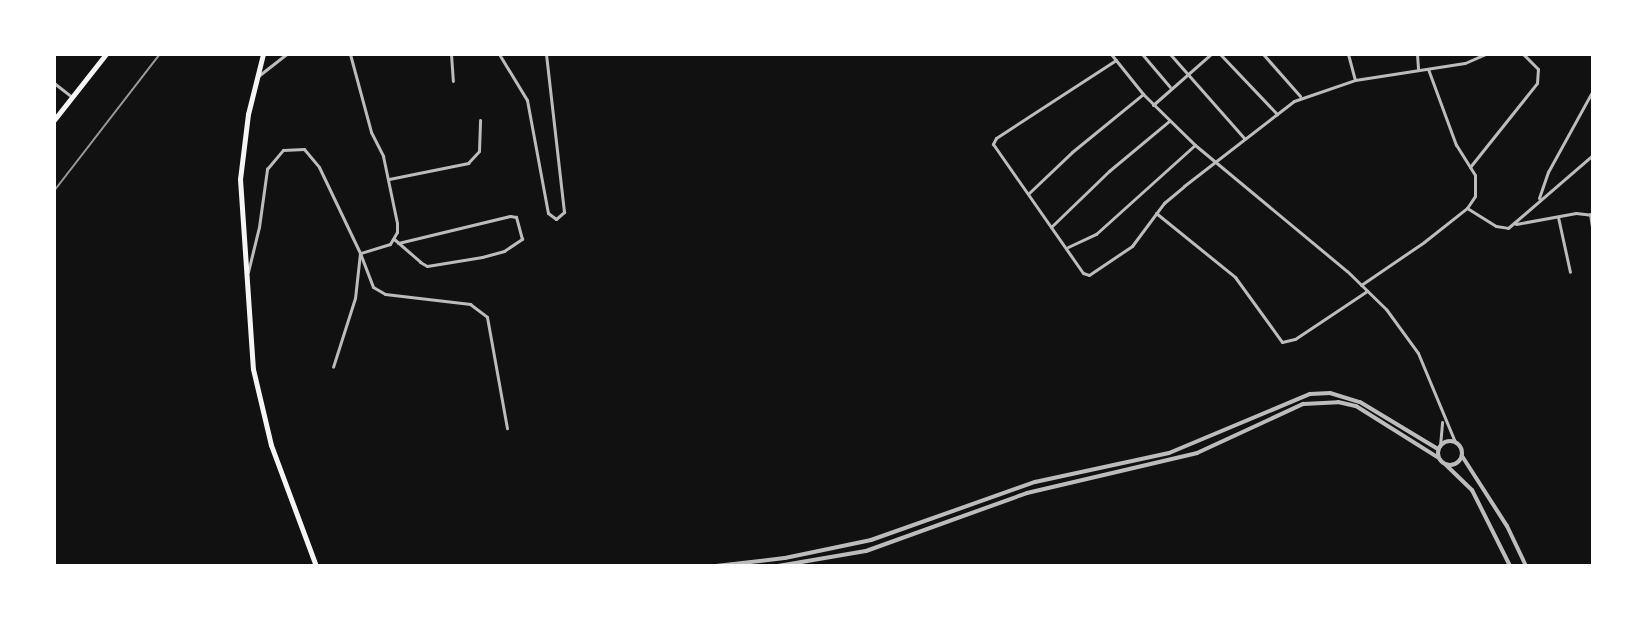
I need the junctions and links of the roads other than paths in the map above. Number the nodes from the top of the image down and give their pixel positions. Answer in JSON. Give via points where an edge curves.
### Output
{"nodes":[{"id":1,"x":106,"y":54,"type":"edge"},
{"id":2,"x":263,"y":54,"type":"edge"},
{"id":3,"x":286,"y":54,"type":"edge"},
{"id":4,"x":350,"y":54,"type":"edge"},
{"id":5,"x":451,"y":54,"type":"edge"},
{"id":6,"x":499,"y":54,"type":"edge"},
{"id":7,"x":546,"y":54,"type":"edge"},
{"id":8,"x":1111,"y":54,"type":"edge"},
{"id":9,"x":1142,"y":54,"type":"edge"},
{"id":10,"x":1170,"y":54,"type":"edge"},
{"id":11,"x":1211,"y":54,"type":"edge"},
{"id":12,"x":1220,"y":54,"type":"edge"},
{"id":13,"x":1263,"y":54,"type":"edge"},
{"id":14,"x":1348,"y":54,"type":"edge"},
{"id":15,"x":1417,"y":54,"type":"edge"},
{"id":16,"x":1485,"y":54,"type":"edge"},
{"id":17,"x":1523,"y":54,"type":"edge"},
{"id":18,"x":1116,"y":60,"type":"junction"},
{"id":19,"x":1428,"y":69,"type":"junction"},
{"id":20,"x":1418,"y":70,"type":"junction"},
{"id":21,"x":1189,"y":74,"type":"junction"},
{"id":22,"x":255,"y":78,"type":"junction"},
{"id":23,"x":1355,"y":80,"type":"junction"},
{"id":24,"x":453,"y":81,"type":"dead end"},
{"id":25,"x":54,"y":83,"type":"edge"},
{"id":26,"x":1170,"y":87,"type":"junction"},
{"id":27,"x":1593,"y":90,"type":"edge"},
{"id":28,"x":1143,"y":94,"type":"junction"},
{"id":29,"x":72,"y":97,"type":"junction"},
{"id":30,"x":1301,"y":98,"type":"junction"},
{"id":31,"x":1153,"y":105,"type":"junction"},
{"id":32,"x":1277,"y":114,"type":"junction"},
{"id":33,"x":54,"y":120,"type":"edge"},
{"id":34,"x":480,"y":120,"type":"dead end"},
{"id":35,"x":1169,"y":121,"type":"junction"},
{"id":36,"x":1246,"y":140,"type":"junction"},
{"id":37,"x":1195,"y":145,"type":"junction"},
{"id":38,"x":1593,"y":155,"type":"edge"},
{"id":39,"x":1214,"y":162,"type":"junction"},
{"id":40,"x":1470,"y":167,"type":"junction"},
{"id":41,"x":388,"y":179,"type":"junction"},
{"id":42,"x":1029,"y":193,"type":"junction"},
{"id":43,"x":1537,"y":202,"type":"junction"},
{"id":44,"x":1467,"y":208,"type":"junction"},
{"id":45,"x":1156,"y":213,"type":"junction"},
{"id":46,"x":1592,"y":214,"type":"edge"},
{"id":47,"x":1558,"y":217,"type":"junction"},
{"id":48,"x":1516,"y":224,"type":"junction"},
{"id":49,"x":1051,"y":227,"type":"junction"},
{"id":50,"x":1593,"y":233,"type":"edge"},
{"id":51,"x":396,"y":241,"type":"junction"},
{"id":52,"x":1067,"y":248,"type":"junction"},
{"id":53,"x":360,"y":253,"type":"junction"},
{"id":54,"x":1570,"y":272,"type":"dead end"},
{"id":55,"x":247,"y":275,"type":"junction"},
{"id":56,"x":1361,"y":285,"type":"junction"},
{"id":57,"x":1367,"y":291,"type":"junction"},
{"id":58,"x":333,"y":367,"type":"dead end"},
{"id":59,"x":1443,"y":418,"type":"junction"},
{"id":60,"x":507,"y":428,"type":"dead end"},
{"id":61,"x":1455,"y":442,"type":"junction"},
{"id":62,"x":1439,"y":447,"type":"junction"},
{"id":63,"x":1462,"y":456,"type":"junction"},
{"id":64,"x":1439,"y":458,"type":"junction"},
{"id":65,"x":1446,"y":465,"type":"junction"},
{"id":66,"x":316,"y":566,"type":"edge"},
{"id":67,"x":716,"y":566,"type":"edge"},
{"id":68,"x":778,"y":566,"type":"edge"},
{"id":69,"x":1510,"y":566,"type":"edge"},
{"id":70,"x":1526,"y":566,"type":"edge"}],
"edges":[{"from":1,"to":29,"type":"main road"},
{"from":2,"to":22,"type":"main road"},
{"from":3,"to":22,"type":"street"},
{"from":4,"to":41,"type":"street"},
{"from":5,"to":24,"type":"street"},
{"from":6,"to":7,"type":"street","via":[[527,100],[548,213],[556,219],[564,212]]},
{"from":8,"to":18,"type":"street"},
{"from":9,"to":26,"type":"street"},
{"from":10,"to":21,"type":"street"},
{"from":11,"to":21,"type":"street"},
{"from":12,"to":32,"type":"street"},
{"from":13,"to":30,"type":"street"},
{"from":14,"to":23,"type":"street"},
{"from":15,"to":20,"type":"street"},
{"from":16,"to":19,"type":"street"},
{"from":17,"to":40,"type":"street","via":[[1538,69],[1537,83]]},
{"from":18,"to":28,"type":"street"},
{"from":18,"to":42,"type":"street","via":[[993,141]]},
{"from":19,"to":20,"type":"street"},
{"from":19,"to":40,"type":"street","via":[[1456,145]]},
{"from":20,"to":23,"type":"street"},
{"from":21,"to":26,"type":"street"},
{"from":21,"to":36,"type":"street"},
{"from":22,"to":55,"type":"main road","via":[[240,179]]},
{"from":23,"to":30,"type":"street"},
{"from":25,"to":29,"type":"street"},
{"from":26,"to":31,"type":"street"},
{"from":27,"to":43,"type":"street"},
{"from":28,"to":31,"type":"street"},
{"from":28,"to":42,"type":"street"},
{"from":29,"to":33,"type":"main road"},
{"from":30,"to":32,"type":"street"},
{"from":31,"to":35,"type":"street"},
{"from":32,"to":36,"type":"street"},
{"from":34,"to":41,"type":"street","via":[[479,151],[468,163]]},
{"from":35,"to":37,"type":"street"},
{"from":35,"to":49,"type":"street"},
{"from":36,"to":39,"type":"street"},
{"from":37,"to":39,"type":"street"},
{"from":37,"to":52,"type":"street","via":[[1096,234]]},
{"from":38,"to":43,"type":"street"},
{"from":39,"to":45,"type":"street"},
{"from":39,"to":56,"type":"street"},
{"from":40,"to":44,"type":"street","via":[[1476,190]]},
{"from":41,"to":51,"type":"street"},
{"from":42,"to":49,"type":"street"},
{"from":43,"to":48,"type":"street"},
{"from":44,"to":48,"type":"street","via":[[1501,228]]},
{"from":44,"to":56,"type":"street"},
{"from":45,"to":52,"type":"street","via":[[1132,246],[1092,275],[1083,273]]},
{"from":45,"to":57,"type":"street","via":[[1235,277],[1284,342]]},
{"from":46,"to":47,"type":"street"},
{"from":46,"to":50,"type":"street"},
{"from":47,"to":48,"type":"street"},
{"from":47,"to":54,"type":"street"},
{"from":49,"to":52,"type":"street"},
{"from":51,"to":51,"type":"street","via":[[427,266],[504,251],[522,237],[516,217],[510,216]]},
{"from":51,"to":53,"type":"street"},
{"from":53,"to":55,"type":"street","via":[[319,167],[304,149],[293,147],[275,155],[267,169]]},
{"from":53,"to":58,"type":"street","via":[[357,289]]},
{"from":53,"to":60,"type":"street","via":[[379,293],[470,304],[487,317]]},
{"from":55,"to":66,"type":"main road","via":[[259,406]]},
{"from":56,"to":57,"type":"street"},
{"from":57,"to":59,"type":"street","via":[[1412,343]]},
{"from":59,"to":61,"type":"street"},
{"from":59,"to":62,"type":"street"},
{"from":61,"to":62,"type":"street"},
{"from":61,"to":63,"type":"street"},
{"from":62,"to":64,"type":"street"},
{"from":62,"to":67,"type":"street","via":[[1360,402],[1330,393],[1310,394],[1169,453],[1035,482],[871,540]]},
{"from":63,"to":65,"type":"street"},
{"from":63,"to":70,"type":"street"},
{"from":64,"to":65,"type":"street"},
{"from":64,"to":68,"type":"street","via":[[1356,406],[1303,404],[1197,453],[1027,493],[866,551]]},
{"from":65,"to":69,"type":"street","via":[[1472,490]]}]}
